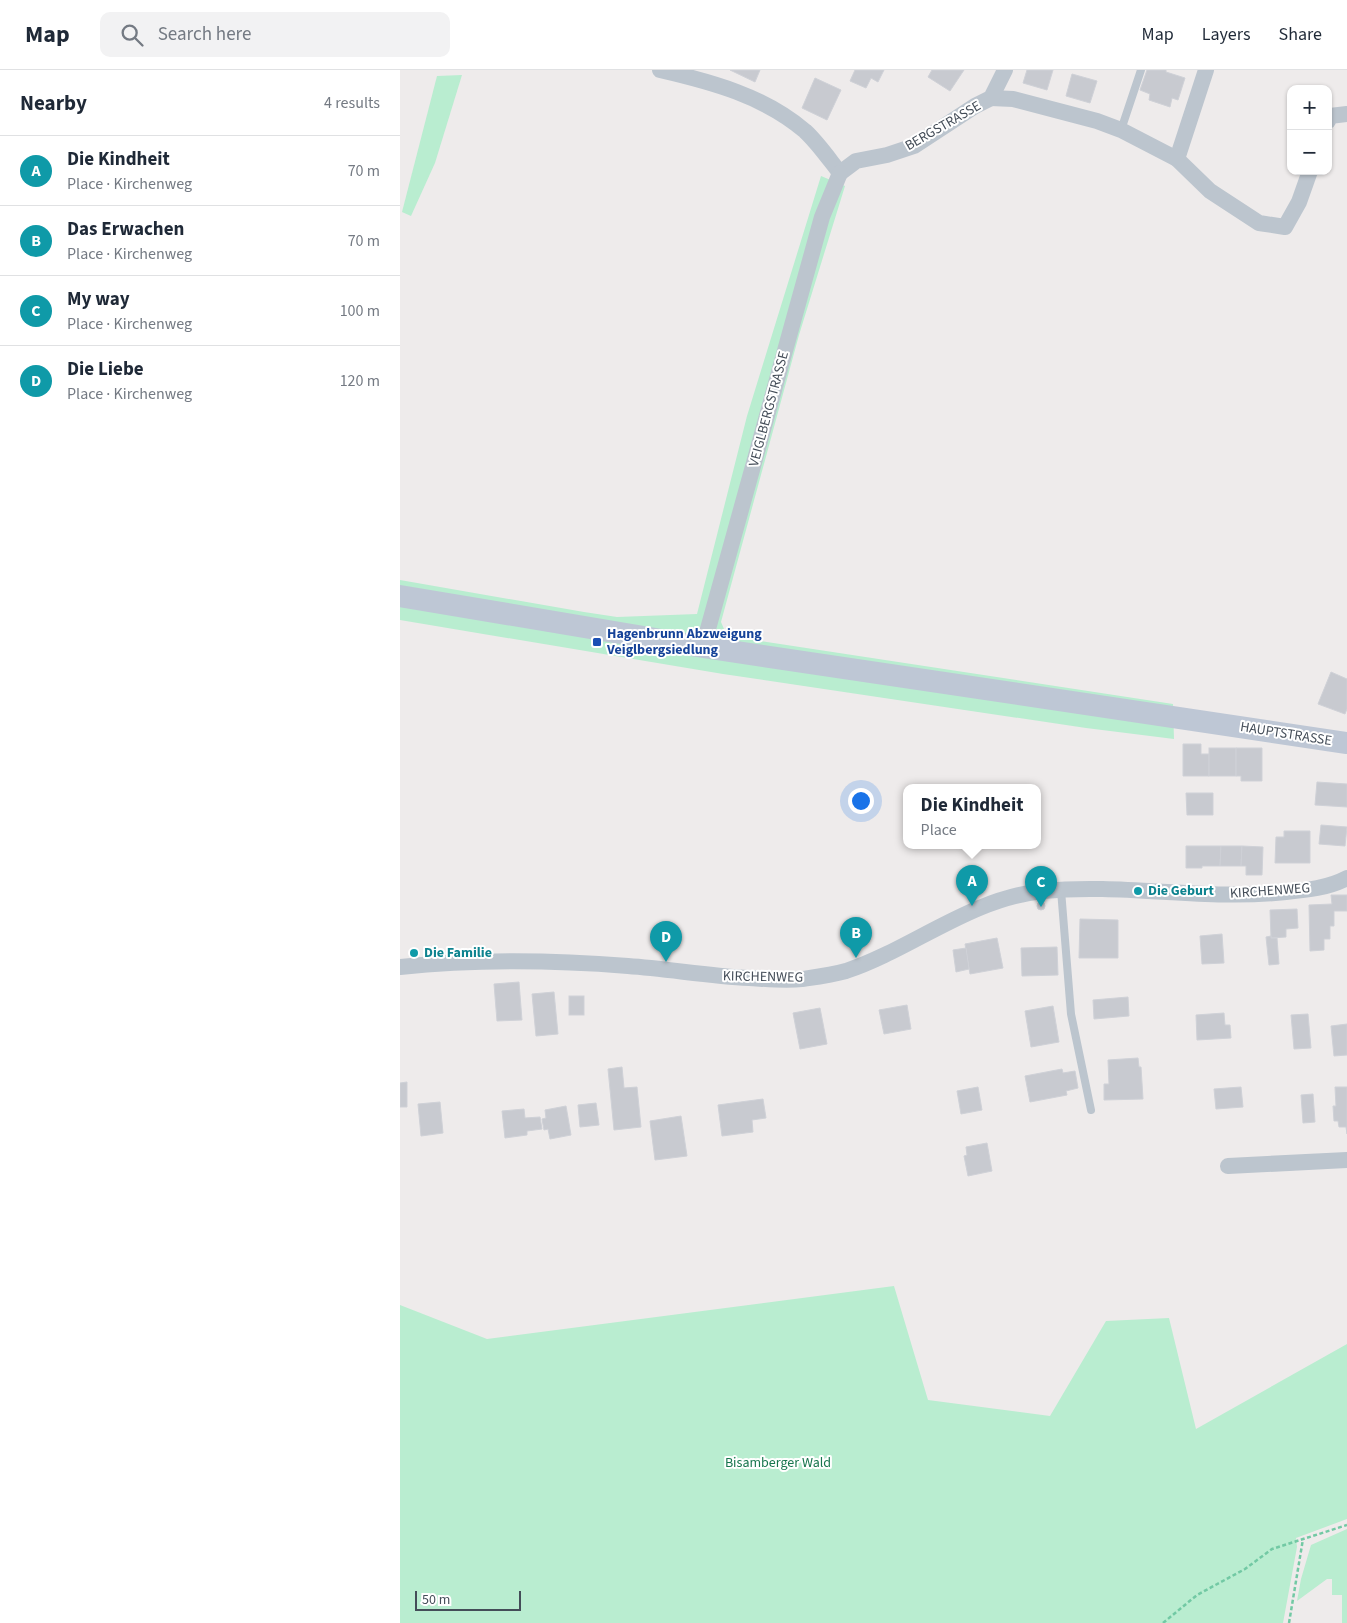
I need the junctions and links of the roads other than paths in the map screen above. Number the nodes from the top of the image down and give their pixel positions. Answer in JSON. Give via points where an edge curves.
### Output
{"nodes":[{"id":1,"x":660,"y":70,"type":"edge"},
{"id":2,"x":1005,"y":70,"type":"edge"},
{"id":3,"x":1141,"y":70,"type":"edge"},
{"id":4,"x":1206,"y":70,"type":"edge"},
{"id":5,"x":991,"y":98,"type":"junction"},
{"id":6,"x":1347,"y":114,"type":"edge"},
{"id":7,"x":1332,"y":116,"type":"edge"},
{"id":8,"x":1121,"y":130,"type":"junction"},
{"id":9,"x":1177,"y":159,"type":"junction"},
{"id":10,"x":840,"y":172,"type":"junction"},
{"id":11,"x":1309,"y":175,"type":"edge"},
{"id":12,"x":400,"y":596,"type":"edge"},
{"id":13,"x":703,"y":647,"type":"junction"},
{"id":14,"x":1347,"y":743,"type":"edge"},
{"id":15,"x":1347,"y":878,"type":"edge"},
{"id":16,"x":1060,"y":890,"type":"junction"},
{"id":17,"x":400,"y":967,"type":"edge"},
{"id":18,"x":1091,"y":1110,"type":"dead end"},
{"id":19,"x":1347,"y":1160,"type":"edge"},
{"id":20,"x":1228,"y":1166,"type":"dead end"}],
"edges":[{"from":1,"to":10,"type":"street","via":[[706,82],[776,109],[806,132]]},
{"from":2,"to":5,"type":"street","name":"BERGSTRASSE"},
{"from":3,"to":8,"type":"lane"},
{"from":4,"to":9,"type":"street"},
{"from":5,"to":8,"type":"street","via":[[1013,99]]},
{"from":5,"to":10,"type":"street","name":"BERGSTRASSE","via":[[914,146],[856,161]]},
{"from":6,"to":7,"type":"street"},
{"from":8,"to":9,"type":"street"},
{"from":9,"to":11,"type":"street","via":[[1210,190],[1258,224],[1285,227]]},
{"from":10,"to":13,"type":"street","name":"VEIGLBERGSTRASSE","via":[[822,217]]},
{"from":12,"to":13,"type":"main road","name":"HAUPTSTRASSE"},
{"from":13,"to":14,"type":"main road","name":"HAUPTSTRASSE"},
{"from":15,"to":16,"type":"street","name":"KIRCHENWEG","via":[[1327,886],[1272,893]]},
{"from":16,"to":17,"type":"street","name":"KIRCHENWEG","via":[[1008,898],[844,971],[800,979],[726,977],[629,966],[526,960]]},
{"from":16,"to":18,"type":"lane","via":[[1070,1004]]},
{"from":19,"to":20,"type":"street"}]}
